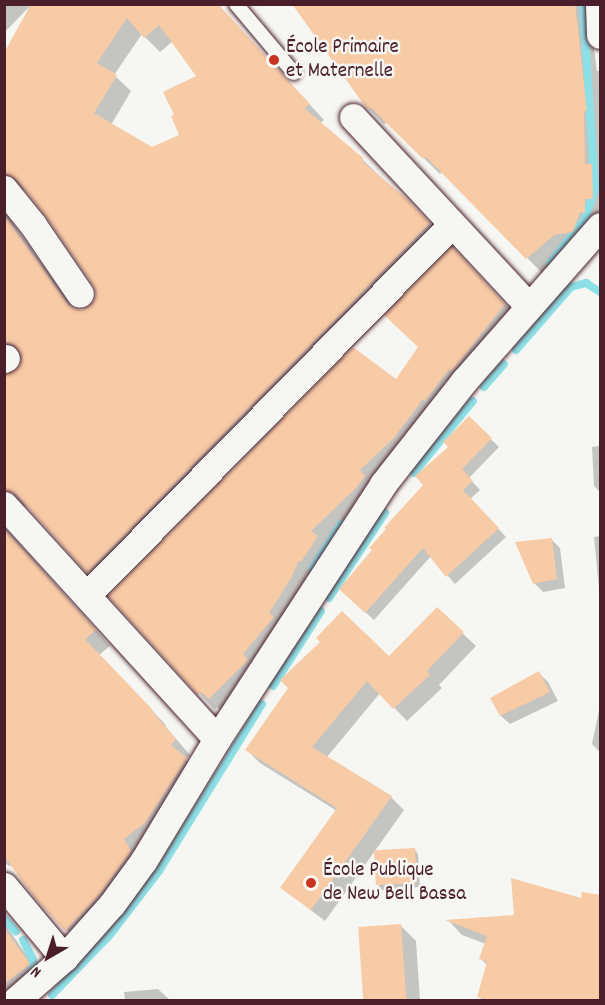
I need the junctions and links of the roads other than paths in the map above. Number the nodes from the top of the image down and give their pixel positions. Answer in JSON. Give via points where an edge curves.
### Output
{"nodes":[{"id":1,"x":236,"y":4,"type":"edge"},
{"id":2,"x":599,"y":4,"type":"edge"},
{"id":3,"x":600,"y":35,"type":"edge"},
{"id":4,"x":294,"y":73,"type":"dead end"},
{"id":5,"x":353,"y":117,"type":"dead end"},
{"id":6,"x":4,"y":189,"type":"edge"},
{"id":7,"x":451,"y":225,"type":"junction"},
{"id":8,"x":600,"y":226,"type":"edge"},
{"id":9,"x":80,"y":294,"type":"dead end"},
{"id":10,"x":528,"y":305,"type":"junction"},
{"id":11,"x":4,"y":505,"type":"edge"},
{"id":12,"x":87,"y":595,"type":"junction"},
{"id":13,"x":217,"y":739,"type":"junction"},
{"id":14,"x":4,"y":886,"type":"edge"},
{"id":15,"x":64,"y":958,"type":"junction"},
{"id":16,"x":16,"y":1000,"type":"edge"}],
"edges":[{"from":1,"to":4,"type":"lane"},
{"from":2,"to":3,"type":"street"},
{"from":5,"to":7,"type":"street"},
{"from":6,"to":9,"type":"street"},
{"from":7,"to":10,"type":"street"},
{"from":7,"to":12,"type":"street"},
{"from":8,"to":10,"type":"street"},
{"from":10,"to":13,"type":"street","via":[[383,484]]},
{"from":11,"to":12,"type":"street"},
{"from":12,"to":13,"type":"street"},
{"from":13,"to":15,"type":"street","via":[[144,860],[112,904]]},
{"from":14,"to":15,"type":"street"},
{"from":15,"to":16,"type":"street"}]}
